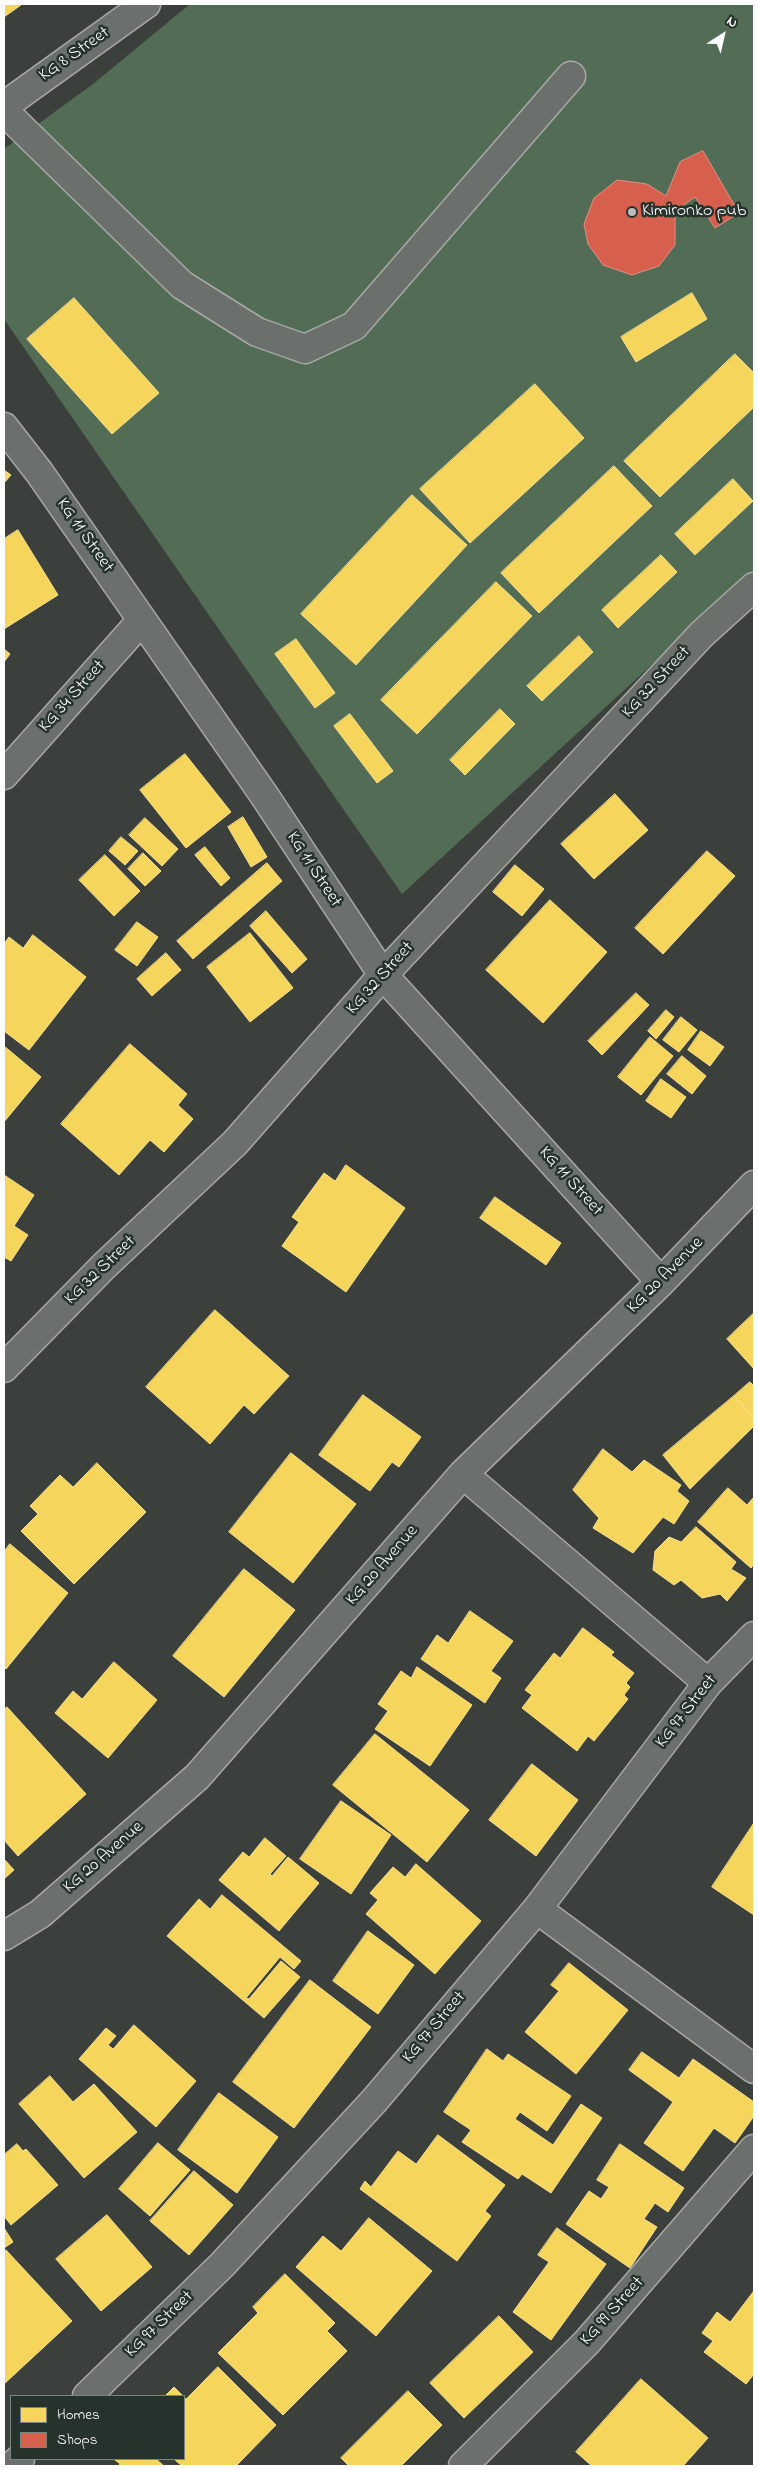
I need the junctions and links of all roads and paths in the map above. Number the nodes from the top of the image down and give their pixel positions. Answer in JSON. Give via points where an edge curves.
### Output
{"nodes":[{"id":1,"x":146,"y":4,"type":"edge"},
{"id":2,"x":571,"y":76,"type":"dead end"},
{"id":3,"x":4,"y":106,"type":"edge"},
{"id":4,"x":4,"y":111,"type":"edge"},
{"id":5,"x":4,"y":427,"type":"edge"},
{"id":6,"x":754,"y":586,"type":"edge"},
{"id":7,"x":142,"y":620,"type":"junction"},
{"id":8,"x":4,"y":775,"type":"edge"},
{"id":9,"x":383,"y":975,"type":"junction"},
{"id":10,"x":754,"y":1185,"type":"edge"},
{"id":11,"x":661,"y":1282,"type":"junction"},
{"id":12,"x":4,"y":1368,"type":"edge"},
{"id":13,"x":463,"y":1474,"type":"junction"},
{"id":14,"x":753,"y":1640,"type":"edge"},
{"id":15,"x":708,"y":1683,"type":"junction"},
{"id":16,"x":537,"y":1909,"type":"junction"},
{"id":17,"x":4,"y":1936,"type":"edge"},
{"id":18,"x":754,"y":2069,"type":"edge"},
{"id":19,"x":754,"y":2149,"type":"edge"},
{"id":20,"x":88,"y":2395,"type":"edge"},
{"id":21,"x":463,"y":2466,"type":"edge"}],
"edges":[{"from":1,"to":3,"type":"street","name":"KG 8 Street"},
{"from":2,"to":4,"type":"street","via":[[354,326],[305,349],[257,332],[182,285]]},
{"from":5,"to":7,"type":"street","name":"KG 11 Street"},
{"from":6,"to":9,"type":"street","name":"KG 32 Street","via":[[702,634]]},
{"from":7,"to":8,"type":"street","name":"KG 34 Street"},
{"from":7,"to":9,"type":"street","name":"KG 11 Street","via":[[264,794]]},
{"from":9,"to":11,"type":"street","name":"KG 11 Street"},
{"from":9,"to":12,"type":"street","name":"KG 32 Street","via":[[235,1143],[104,1266]]},
{"from":10,"to":11,"type":"street","name":"KG 20 Avenue"},
{"from":11,"to":13,"type":"street","name":"KG 20 Avenue"},
{"from":13,"to":15,"type":"street"},
{"from":13,"to":17,"type":"street","name":"KG 20 Avenue","via":[[197,1777],[40,1914]]},
{"from":14,"to":15,"type":"street","name":"KG 97 Street"},
{"from":15,"to":16,"type":"street","name":"KG 97 Street"},
{"from":16,"to":18,"type":"street"},
{"from":16,"to":20,"type":"street","name":"KG 97 Street","via":[[341,2136],[222,2265]]},
{"from":19,"to":21,"type":"street","name":"KG 99 Street","via":[[587,2342]]}]}
